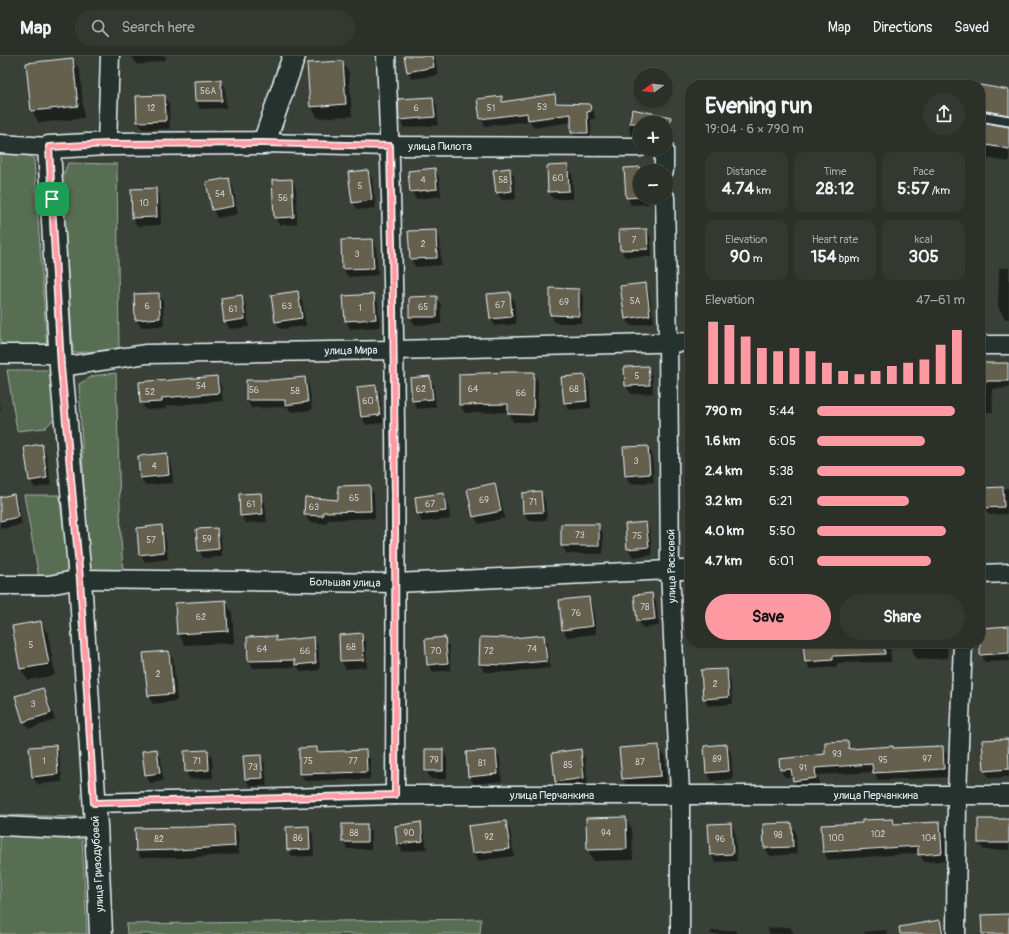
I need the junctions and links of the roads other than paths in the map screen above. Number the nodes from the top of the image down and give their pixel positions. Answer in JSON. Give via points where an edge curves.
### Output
{"nodes":[{"id":1,"x":110,"y":56,"type":"edge"},
{"id":2,"x":294,"y":56,"type":"edge"},
{"id":3,"x":386,"y":56,"type":"edge"},
{"id":4,"x":985,"y":117,"type":"edge"},
{"id":5,"x":1009,"y":121,"type":"edge"},
{"id":6,"x":264,"y":143,"type":"junction"},
{"id":7,"x":0,"y":144,"type":"edge"},
{"id":8,"x":108,"y":144,"type":"junction"},
{"id":9,"x":390,"y":146,"type":"junction"},
{"id":10,"x":49,"y":147,"type":"junction"},
{"id":11,"x":633,"y":147,"type":"edge"},
{"id":12,"x":665,"y":204,"type":"edge"},
{"id":13,"x":668,"y":342,"type":"junction"},
{"id":14,"x":685,"y":342,"type":"edge"},
{"id":15,"x":985,"y":345,"type":"edge"},
{"id":16,"x":1009,"y":345,"type":"edge"},
{"id":17,"x":395,"y":350,"type":"junction"},
{"id":18,"x":0,"y":354,"type":"edge"},
{"id":19,"x":61,"y":360,"type":"junction"},
{"id":20,"x":670,"y":570,"type":"junction"},
{"id":21,"x":685,"y":570,"type":"edge"},
{"id":22,"x":1009,"y":573,"type":"edge"},
{"id":23,"x":985,"y":574,"type":"edge"},
{"id":24,"x":80,"y":579,"type":"junction"},
{"id":25,"x":396,"y":583,"type":"junction"},
{"id":26,"x":0,"y":585,"type":"edge"},
{"id":27,"x":963,"y":648,"type":"edge"},
{"id":28,"x":680,"y":794,"type":"junction"},
{"id":29,"x":395,"y":795,"type":"junction"},
{"id":30,"x":957,"y":795,"type":"junction"},
{"id":31,"x":1009,"y":795,"type":"edge"},
{"id":32,"x":94,"y":803,"type":"junction"},
{"id":33,"x":0,"y":826,"type":"edge"},
{"id":34,"x":96,"y":826,"type":"junction"},
{"id":35,"x":101,"y":934,"type":"edge"},
{"id":36,"x":680,"y":934,"type":"edge"},
{"id":37,"x":956,"y":934,"type":"edge"}],
"edges":[{"from":1,"to":8,"type":"street"},
{"from":2,"to":6,"type":"street"},
{"from":3,"to":9,"type":"street"},
{"from":4,"to":5,"type":"lane"},
{"from":6,"to":8,"type":"street","name":"улица Пилота"},
{"from":6,"to":9,"type":"street","name":"улица Пилота"},
{"from":7,"to":10,"type":"street","name":"улица Пилота"},
{"from":8,"to":10,"type":"street","name":"улица Пилота"},
{"from":9,"to":11,"type":"street","name":"улица Пилота"},
{"from":9,"to":17,"type":"street"},
{"from":10,"to":19,"type":"street","name":"улица Гризодубовой"},
{"from":12,"to":13,"type":"street","name":"улица Расковой"},
{"from":13,"to":14,"type":"street","name":"улица Мира"},
{"from":13,"to":17,"type":"street","name":"улица Мира"},
{"from":13,"to":20,"type":"street","name":"улица Расковой"},
{"from":15,"to":16,"type":"street"},
{"from":17,"to":19,"type":"street","name":"улица Мира","via":[[146,354]]},
{"from":17,"to":25,"type":"street"},
{"from":18,"to":19,"type":"street","name":"улица Мира"},
{"from":19,"to":24,"type":"street","name":"улица Гризодубовой"},
{"from":20,"to":21,"type":"street","name":"Большая улица"},
{"from":20,"to":25,"type":"street","name":"Большая улица"},
{"from":20,"to":28,"type":"street","name":"улица Расковой"},
{"from":22,"to":23,"type":"street"},
{"from":24,"to":25,"type":"street","name":"Большая улица"},
{"from":24,"to":26,"type":"street","name":"Большая улица","via":[[48,585]]},
{"from":24,"to":32,"type":"street","name":"улица Гризодубовой"},
{"from":25,"to":29,"type":"street"},
{"from":27,"to":30,"type":"street"},
{"from":28,"to":29,"type":"street","name":"улица Перчанкина"},
{"from":28,"to":30,"type":"street","name":"улица Перчанкина"},
{"from":28,"to":36,"type":"street","name":"улица Расковой"},
{"from":29,"to":32,"type":"street","name":"улица Перчанкина"},
{"from":30,"to":31,"type":"street","name":"улица Перчанкина"},
{"from":30,"to":37,"type":"street"},
{"from":32,"to":34,"type":"street","name":"улица Гризодубовой"},
{"from":33,"to":34,"type":"street","via":[[66,829]]},
{"from":34,"to":35,"type":"street","name":"улица Гризодубовой"}]}
